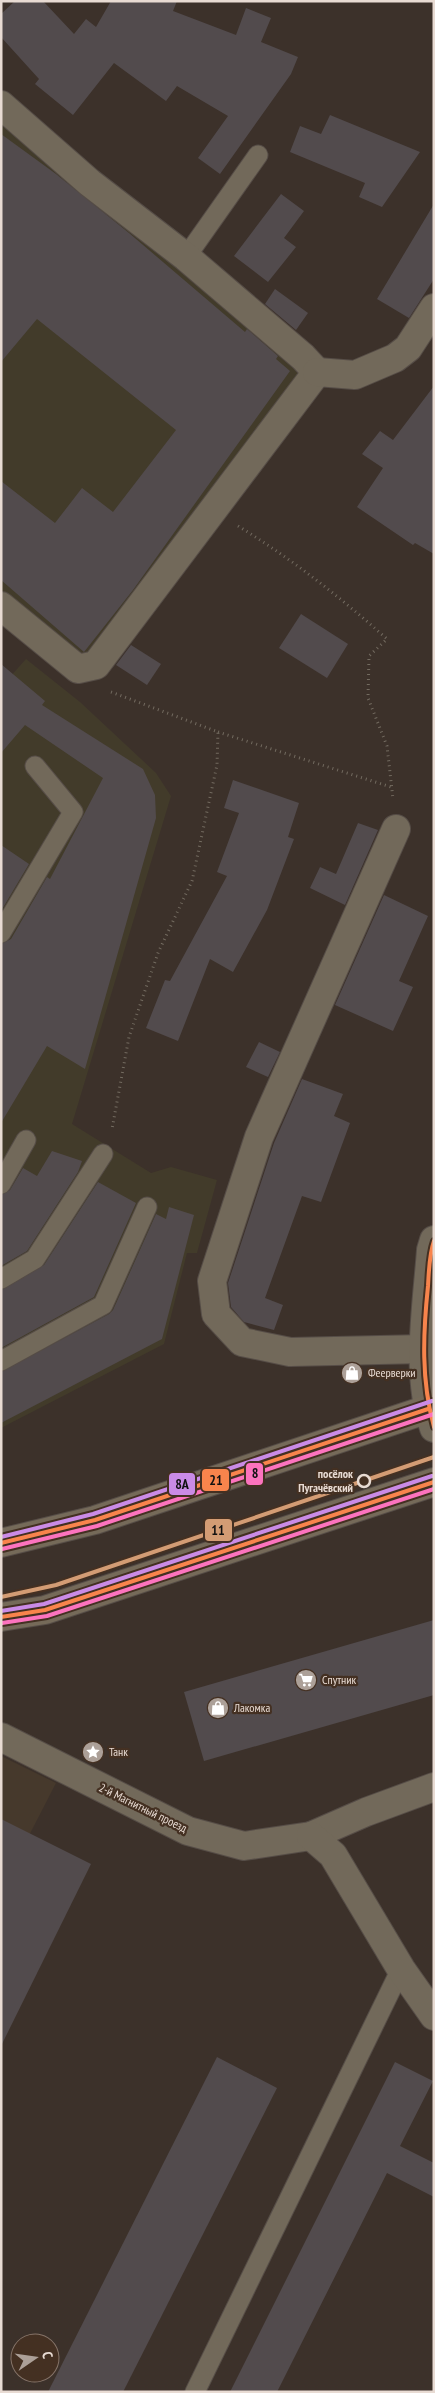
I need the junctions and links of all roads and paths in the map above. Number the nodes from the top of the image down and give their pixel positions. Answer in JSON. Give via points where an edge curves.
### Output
{"nodes":[{"id":1,"x":1,"y":105,"type":"edge"},
{"id":2,"x":258,"y":155,"type":"dead end"},
{"id":3,"x":186,"y":258,"type":"junction"},
{"id":4,"x":434,"y":308,"type":"edge"},
{"id":5,"x":316,"y":372,"type":"junction"},
{"id":6,"x":215,"y":508,"type":"junction"},
{"id":7,"x":1,"y":606,"type":"edge"},
{"id":8,"x":96,"y":665,"type":"junction"},
{"id":9,"x":218,"y":732,"type":"junction"},
{"id":10,"x":36,"y":766,"type":"dead end"},
{"id":11,"x":392,"y":787,"type":"junction"},
{"id":12,"x":396,"y":830,"type":"joint"},
{"id":13,"x":1,"y":933,"type":"edge"},
{"id":14,"x":26,"y":1140,"type":"dead end"},
{"id":15,"x":103,"y":1154,"type":"joint"},
{"id":16,"x":1,"y":1184,"type":"edge"},
{"id":17,"x":148,"y":1207,"type":"dead end"},
{"id":18,"x":434,"y":1240,"type":"edge"},
{"id":19,"x":1,"y":1279,"type":"edge"},
{"id":20,"x":430,"y":1307,"type":"edge"},
{"id":21,"x":424,"y":1349,"type":"junction"},
{"id":22,"x":1,"y":1360,"type":"edge"},
{"id":23,"x":432,"y":1415,"type":"edge"},
{"id":24,"x":434,"y":1482,"type":"edge"},
{"id":25,"x":1,"y":1543,"type":"edge"},
{"id":26,"x":1,"y":1617,"type":"edge"},
{"id":27,"x":1,"y":1737,"type":"edge"},
{"id":28,"x":434,"y":1787,"type":"edge"},
{"id":29,"x":311,"y":1836,"type":"junction"},
{"id":30,"x":401,"y":1969,"type":"junction"},
{"id":31,"x":434,"y":2016,"type":"edge"},
{"id":32,"x":195,"y":2392,"type":"edge"}],
"edges":[{"from":1,"to":3,"type":"street","via":[[90,183]]},
{"from":2,"to":3,"type":"lane"},
{"from":3,"to":5,"type":"street","via":[[303,357]]},
{"from":4,"to":5,"type":"street","via":[[408,348],[395,358],[354,375]]},
{"from":5,"to":6,"type":"street"},
{"from":6,"to":8,"type":"street"},
{"from":6,"to":11,"type":"path","via":[[330,589],[387,639],[369,656],[368,698],[387,746]]},
{"from":7,"to":8,"type":"street","via":[[78,669]]},
{"from":8,"to":9,"type":"path","via":[[110,691]]},
{"from":9,"to":11,"type":"path"},
{"from":9,"to":15,"type":"path","via":[[217,765],[192,882],[158,953],[129,1037],[115,1120]]},
{"from":10,"to":13,"type":"lane","via":[[73,812]]},
{"from":11,"to":12,"type":"path"},
{"from":12,"to":21,"type":"street","via":[[259,1137],[212,1281],[216,1314],[242,1342],[290,1352]]},
{"from":14,"to":16,"type":"lane"},
{"from":15,"to":19,"type":"lane","via":[[35,1259]]},
{"from":17,"to":22,"type":"lane","via":[[104,1305]]},
{"from":18,"to":20,"type":"street"},
{"from":20,"to":21,"type":"street"},
{"from":21,"to":23,"type":"street"},
{"from":23,"to":25,"type":"main road","via":[[96,1520]]},
{"from":24,"to":26,"type":"main road","via":[[45,1610]]},
{"from":27,"to":29,"type":"street","name":"2-й Магнитный проезд","via":[[188,1831],[244,1846]]},
{"from":28,"to":29,"type":"street","name":"2-й Магнитный проезд"},
{"from":29,"to":30,"type":"street","via":[[333,1855]]},
{"from":30,"to":31,"type":"street"},
{"from":30,"to":32,"type":"lane"}]}
